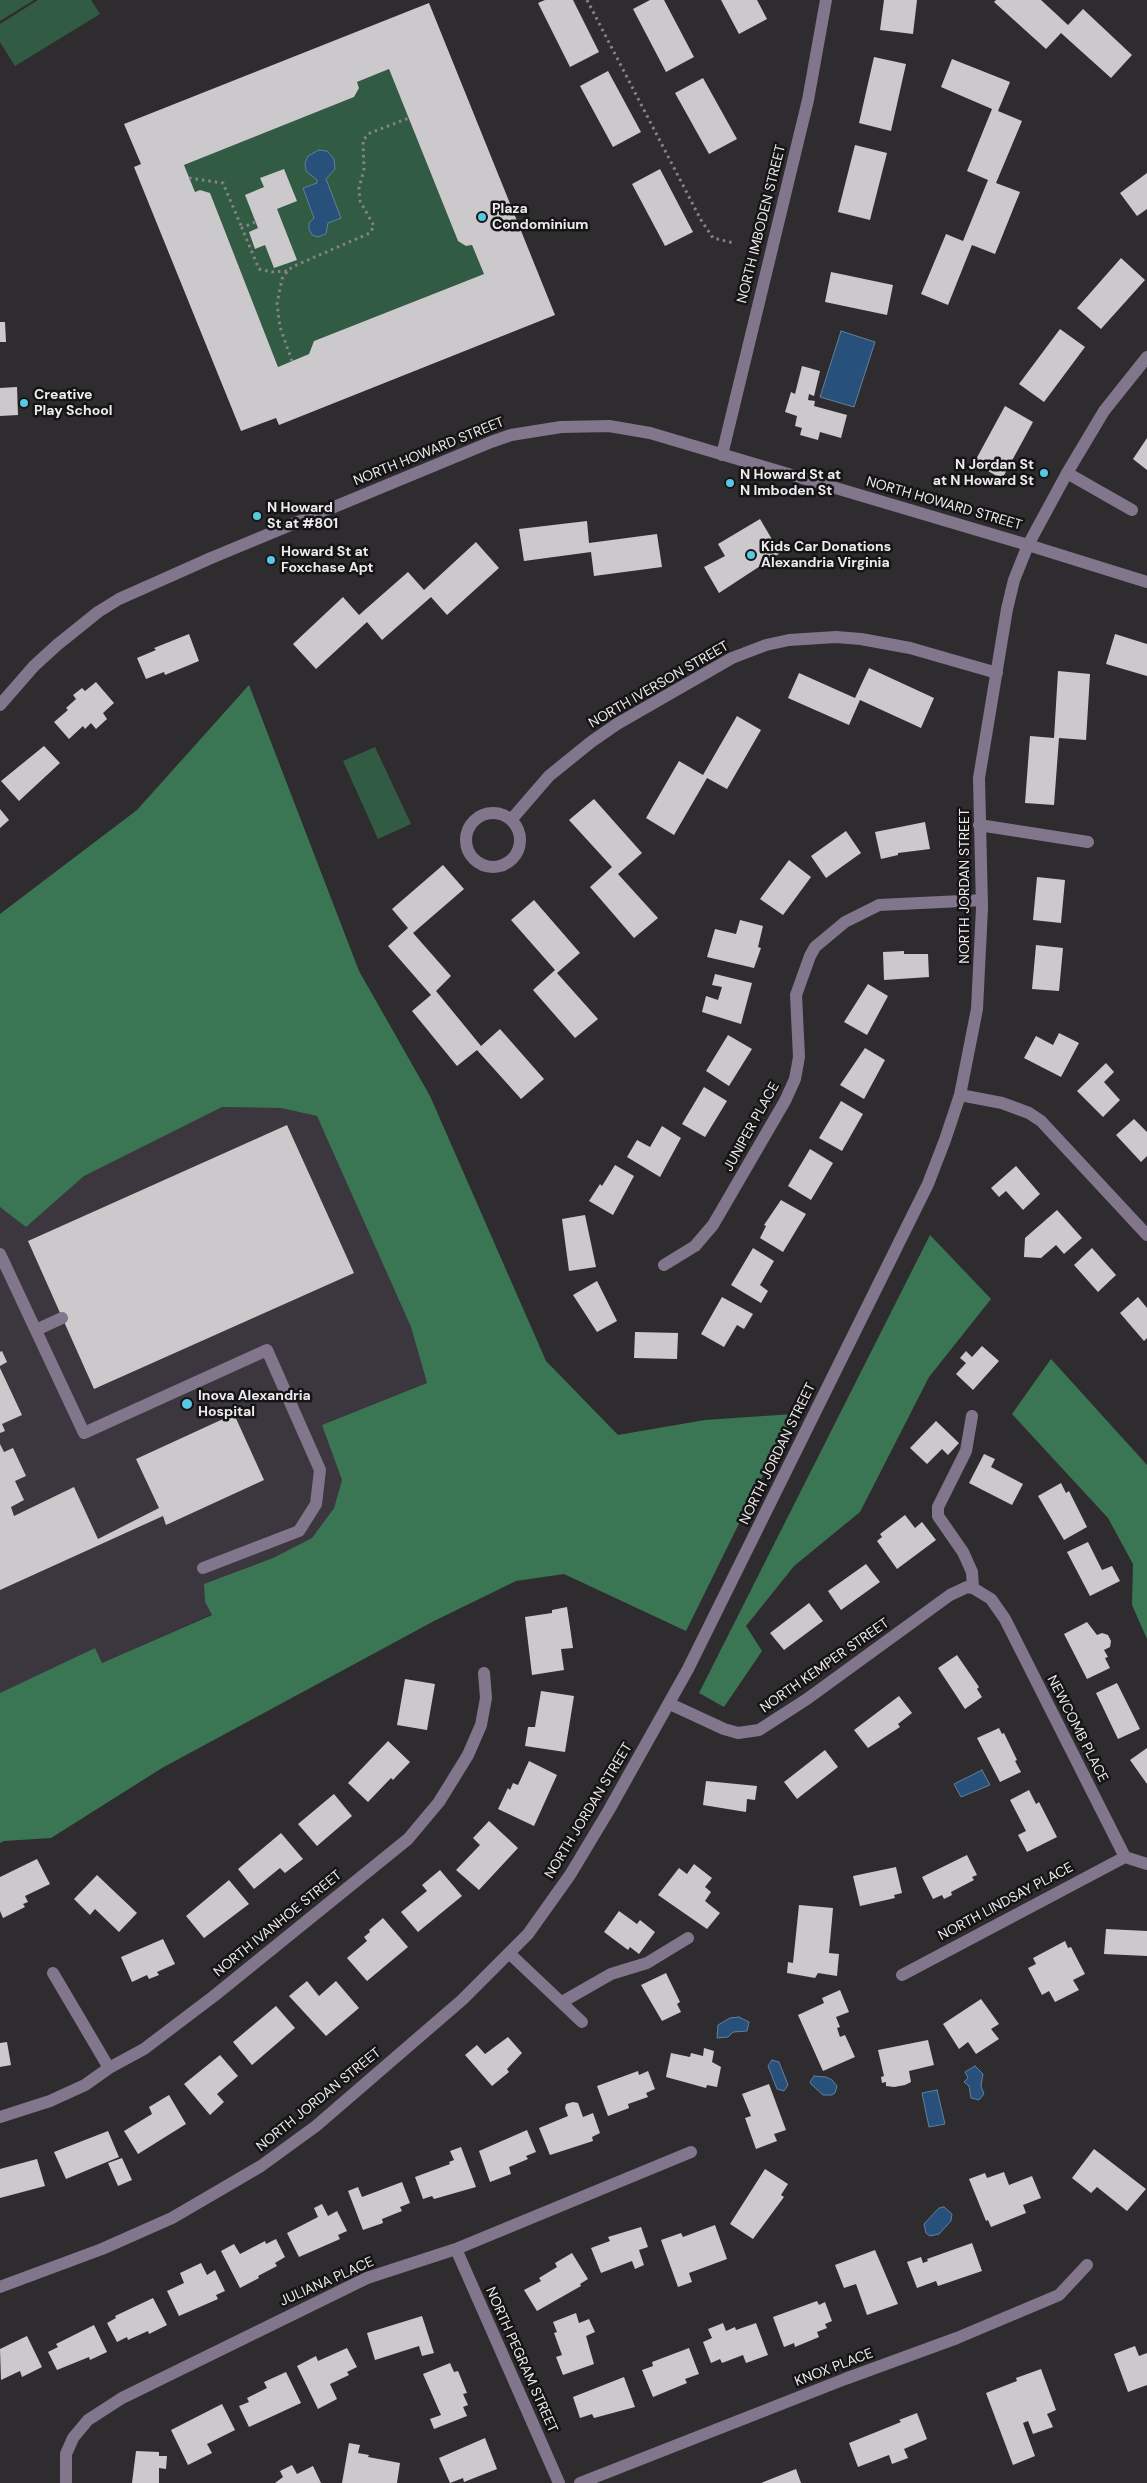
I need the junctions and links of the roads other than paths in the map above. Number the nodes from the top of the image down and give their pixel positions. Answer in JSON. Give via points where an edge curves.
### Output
{"nodes":[{"id":1,"x":826,"y":0,"type":"edge"},
{"id":2,"x":1147,"y":357,"type":"edge"},
{"id":3,"x":722,"y":455,"type":"junction"},
{"id":4,"x":1067,"y":473,"type":"junction"},
{"id":5,"x":1132,"y":510,"type":"dead end"},
{"id":6,"x":1028,"y":545,"type":"junction"},
{"id":7,"x":1147,"y":582,"type":"edge"},
{"id":8,"x":997,"y":673,"type":"junction"},
{"id":9,"x":0,"y":705,"type":"edge"},
{"id":10,"x":511,"y":820,"type":"junction"},
{"id":11,"x":980,"y":825,"type":"junction"},
{"id":12,"x":1088,"y":842,"type":"dead end"},
{"id":13,"x":982,"y":900,"type":"junction"},
{"id":14,"x":960,"y":1095,"type":"junction"},
{"id":15,"x":1147,"y":1235,"type":"edge"},
{"id":16,"x":0,"y":1254,"type":"edge"},
{"id":17,"x":664,"y":1265,"type":"dead end"},
{"id":18,"x":62,"y":1318,"type":"dead end"},
{"id":19,"x":36,"y":1330,"type":"junction"},
{"id":20,"x":972,"y":1416,"type":"dead end"},
{"id":21,"x":203,"y":1568,"type":"dead end"},
{"id":22,"x":973,"y":1588,"type":"junction"},
{"id":23,"x":484,"y":1673,"type":"dead end"},
{"id":24,"x":670,"y":1704,"type":"junction"},
{"id":25,"x":1125,"y":1856,"type":"junction"},
{"id":26,"x":1147,"y":1864,"type":"edge"},
{"id":27,"x":688,"y":1938,"type":"dead end"},
{"id":28,"x":509,"y":1953,"type":"junction"},
{"id":29,"x":53,"y":1973,"type":"dead end"},
{"id":30,"x":902,"y":1974,"type":"dead end"},
{"id":31,"x":562,"y":2002,"type":"junction"},
{"id":32,"x":582,"y":2022,"type":"dead end"},
{"id":33,"x":109,"y":2068,"type":"junction"},
{"id":34,"x":0,"y":2116,"type":"edge"},
{"id":35,"x":691,"y":2152,"type":"dead end"},
{"id":36,"x":456,"y":2250,"type":"junction"},
{"id":37,"x":1087,"y":2265,"type":"dead end"},
{"id":38,"x":0,"y":2287,"type":"edge"},
{"id":39,"x":66,"y":2483,"type":"edge"},
{"id":40,"x":560,"y":2483,"type":"edge"},
{"id":41,"x":580,"y":2483,"type":"edge"}],
"edges":[{"from":1,"to":3,"type":"street","name":"NORTH IMBODEN STREET","via":[[808,100]]},
{"from":2,"to":4,"type":"street","name":"NORTH JORDAN STREET","via":[[1104,411]]},
{"from":3,"to":6,"type":"street","name":"NORTH HOWARD STREET"},
{"from":3,"to":9,"type":"street","name":"NORTH HOWARD STREET","via":[[650,433],[609,426],[561,427],[511,435],[116,600],[57,644]]},
{"from":4,"to":5,"type":"street"},
{"from":4,"to":6,"type":"street","name":"NORTH JORDAN STREET"},
{"from":6,"to":7,"type":"street","name":"NORTH HOWARD STREET"},
{"from":6,"to":8,"type":"street","name":"NORTH JORDAN STREET","via":[[1014,580]]},
{"from":8,"to":10,"type":"street","name":"NORTH IVERSON STREET","via":[[910,648],[861,639],[836,637],[766,645],[732,658],[591,742],[549,776]]},
{"from":8,"to":11,"type":"street","name":"NORTH JORDAN STREET","via":[[979,778]]},
{"from":10,"to":10,"type":"street","via":[[488,814],[474,821],[466,837],[470,854],[476,861],[494,867],[510,861],[516,854],[519,836]]},
{"from":11,"to":12,"type":"street"},
{"from":11,"to":13,"type":"street","name":"NORTH JORDAN STREET"},
{"from":13,"to":14,"type":"street","name":"NORTH JORDAN STREET","via":[[978,1009]]},
{"from":13,"to":17,"type":"street","name":"JUNIPER PLACE","via":[[879,904],[845,922],[815,947],[796,995],[799,1056],[795,1079],[785,1101],[713,1225],[695,1246]]},
{"from":14,"to":15,"type":"street","via":[[1002,1103],[1041,1121]]},
{"from":14,"to":24,"type":"street","name":"NORTH JORDAN STREET","via":[[928,1184]]},
{"from":16,"to":19,"type":"street"},
{"from":18,"to":19,"type":"street"},
{"from":19,"to":21,"type":"street","via":[[84,1433],[267,1350],[320,1470],[316,1504],[299,1531]]},
{"from":20,"to":22,"type":"street","via":[[966,1451],[938,1507],[938,1516],[963,1552],[972,1572]]},
{"from":22,"to":24,"type":"street","name":"NORTH KEMPER STREET","via":[[950,1595],[759,1730],[738,1732],[724,1729]]},
{"from":22,"to":25,"type":"street","name":"NEWCOMB PLACE","via":[[997,1605],[1012,1631]]},
{"from":23,"to":33,"type":"street","name":"NORTH IVANHOE STREET","via":[[486,1698],[481,1726],[456,1778],[408,1839],[188,2016],[144,2049]]},
{"from":24,"to":28,"type":"street","name":"NORTH JORDAN STREET","via":[[570,1875],[528,1934]]},
{"from":25,"to":26,"type":"street"},
{"from":25,"to":30,"type":"street","name":"NORTH LINDSAY PLACE"},
{"from":27,"to":31,"type":"street","via":[[647,1962],[611,1974]]},
{"from":28,"to":31,"type":"street"},
{"from":28,"to":38,"type":"street","name":"NORTH JORDAN STREET","via":[[462,2000],[371,2079],[316,2126],[261,2166],[172,2218]]},
{"from":29,"to":33,"type":"street"},
{"from":31,"to":32,"type":"street"},
{"from":33,"to":34,"type":"street","name":"NORTH IVANHOE STREET","via":[[85,2085],[50,2101]]},
{"from":35,"to":36,"type":"street","name":"JULIANA PLACE"},
{"from":36,"to":39,"type":"street","name":"JULIANA PLACE","via":[[367,2278],[122,2398],[88,2420],[78,2432],[66,2454]]},
{"from":36,"to":40,"type":"street","name":"NORTH PEGRAM STREET"},
{"from":37,"to":41,"type":"street","name":"KNOX PLACE","via":[[1058,2295],[956,2338]]}]}
